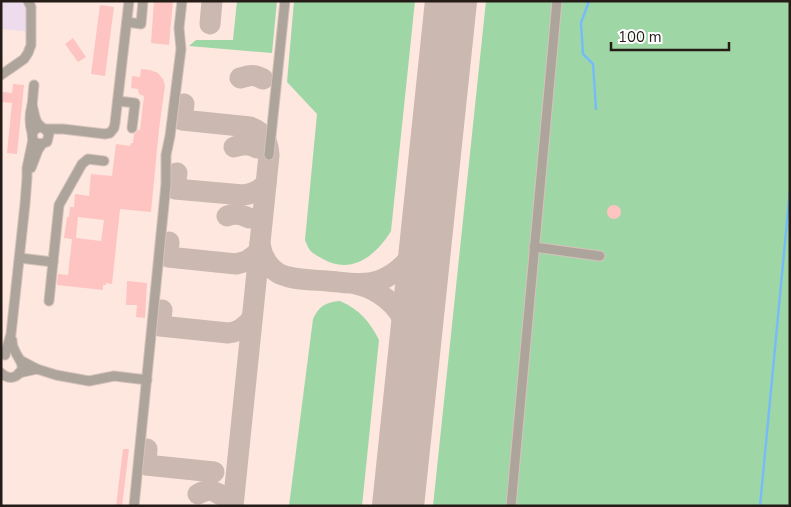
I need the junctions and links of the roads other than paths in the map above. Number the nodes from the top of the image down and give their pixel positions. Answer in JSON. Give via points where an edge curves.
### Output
{"nodes":[{"id":1,"x":28,"y":1,"type":"edge"},
{"id":2,"x":129,"y":1,"type":"edge"},
{"id":3,"x":143,"y":1,"type":"edge"},
{"id":4,"x":182,"y":1,"type":"edge"},
{"id":5,"x":285,"y":1,"type":"edge"},
{"id":6,"x":557,"y":1,"type":"edge"},
{"id":7,"x":127,"y":22,"type":"junction"},
{"id":8,"x":1,"y":74,"type":"edge"},
{"id":9,"x":34,"y":85,"type":"dead end"},
{"id":10,"x":118,"y":101,"type":"junction"},
{"id":11,"x":32,"y":105,"type":"junction"},
{"id":12,"x":44,"y":128,"type":"junction"},
{"id":13,"x":132,"y":128,"type":"dead end"},
{"id":14,"x":70,"y":131,"type":"junction"},
{"id":15,"x":32,"y":136,"type":"junction"},
{"id":16,"x":45,"y":142,"type":"junction"},
{"id":17,"x":269,"y":155,"type":"dead end"},
{"id":18,"x":104,"y":161,"type":"dead end"},
{"id":19,"x":28,"y":178,"type":"junction"},
{"id":20,"x":534,"y":247,"type":"junction"},
{"id":21,"x":600,"y":256,"type":"dead end"},
{"id":22,"x":20,"y":258,"type":"junction"},
{"id":23,"x":53,"y":262,"type":"junction"},
{"id":24,"x":50,"y":301,"type":"dead end"},
{"id":25,"x":11,"y":334,"type":"junction"},
{"id":26,"x":2,"y":356,"type":"edge"},
{"id":27,"x":18,"y":358,"type":"junction"},
{"id":28,"x":37,"y":369,"type":"junction"},
{"id":29,"x":1,"y":373,"type":"edge"},
{"id":30,"x":19,"y":373,"type":"junction"},
{"id":31,"x":147,"y":380,"type":"junction"},
{"id":32,"x":134,"y":506,"type":"edge"},
{"id":33,"x":511,"y":506,"type":"edge"}],
"edges":[{"from":1,"to":8,"type":"street","via":[[31,7],[31,45],[24,58]]},
{"from":2,"to":7,"type":"street"},
{"from":3,"to":7,"type":"street","via":[[141,24]]},
{"from":4,"to":31,"type":"street","via":[[181,49],[166,155]]},
{"from":5,"to":17,"type":"street"},
{"from":6,"to":20,"type":"street"},
{"from":7,"to":10,"type":"street"},
{"from":9,"to":11,"type":"street"},
{"from":10,"to":13,"type":"street","via":[[135,103]]},
{"from":10,"to":14,"type":"street","via":[[116,123],[110,133]]},
{"from":11,"to":12,"type":"street","via":[[35,119]]},
{"from":11,"to":15,"type":"street","via":[[29,114]]},
{"from":12,"to":14,"type":"street"},
{"from":12,"to":15,"type":"street","via":[[36,128]]},
{"from":12,"to":16,"type":"street","via":[[49,134]]},
{"from":14,"to":16,"type":"street"},
{"from":15,"to":16,"type":"street","via":[[37,144]]},
{"from":15,"to":19,"type":"street"},
{"from":16,"to":19,"type":"street"},
{"from":18,"to":23,"type":"street","via":[[88,160],[82,164],[61,201]]},
{"from":19,"to":22,"type":"street"},
{"from":20,"to":21,"type":"street"},
{"from":20,"to":33,"type":"street"},
{"from":22,"to":23,"type":"street"},
{"from":22,"to":25,"type":"street"},
{"from":23,"to":24,"type":"street"},
{"from":25,"to":26,"type":"street"},
{"from":25,"to":27,"type":"street"},
{"from":26,"to":27,"type":"street","via":[[9,354]]},
{"from":27,"to":28,"type":"street"},
{"from":27,"to":30,"type":"street","via":[[22,366]]},
{"from":28,"to":30,"type":"street"},
{"from":28,"to":31,"type":"street","via":[[89,381],[114,376]]},
{"from":29,"to":30,"type":"street","via":[[9,377]]},
{"from":31,"to":32,"type":"street"}]}
